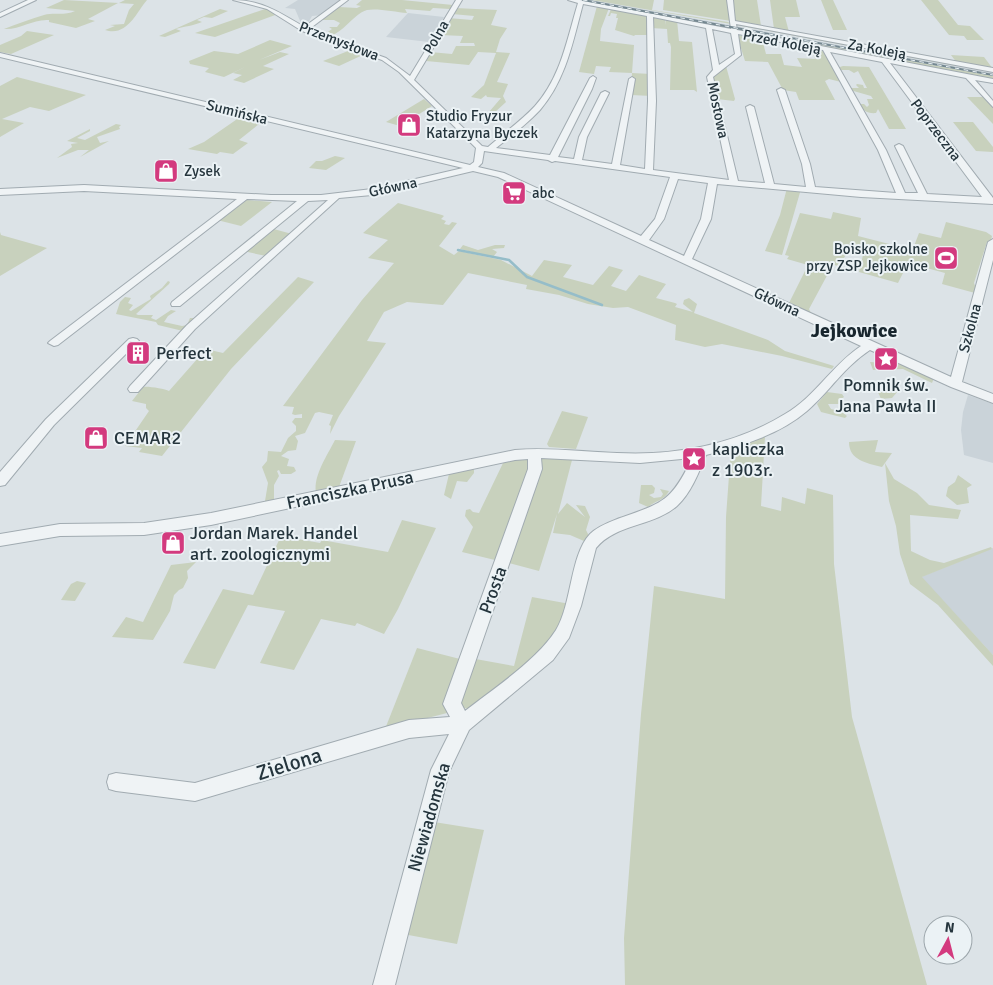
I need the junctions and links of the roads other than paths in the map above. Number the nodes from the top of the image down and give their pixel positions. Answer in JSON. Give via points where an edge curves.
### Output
{"nodes":[{"id":1,"x":33,"y":0,"type":"edge"},
{"id":2,"x":236,"y":0,"type":"edge"},
{"id":3,"x":345,"y":0,"type":"edge"},
{"id":4,"x":459,"y":0,"type":"edge"},
{"id":5,"x":571,"y":0,"type":"edge"},
{"id":6,"x":730,"y":0,"type":"edge"},
{"id":7,"x":581,"y":2,"type":"junction"},
{"id":8,"x":0,"y":14,"type":"edge"},
{"id":9,"x":650,"y":14,"type":"junction"},
{"id":10,"x":733,"y":22,"type":"junction"},
{"id":11,"x":709,"y":27,"type":"junction"},
{"id":12,"x":304,"y":30,"type":"junction"},
{"id":13,"x":733,"y":33,"type":"junction"},
{"id":14,"x":826,"y":50,"type":"junction"},
{"id":15,"x":0,"y":55,"type":"edge"},
{"id":16,"x":884,"y":60,"type":"junction"},
{"id":17,"x":716,"y":70,"type":"junction"},
{"id":18,"x":993,"y":70,"type":"edge"},
{"id":19,"x":968,"y":76,"type":"junction"},
{"id":20,"x":410,"y":77,"type":"junction"},
{"id":21,"x":593,"y":78,"type":"dead end"},
{"id":22,"x":632,"y":79,"type":"dead end"},
{"id":23,"x":993,"y":81,"type":"edge"},
{"id":24,"x":781,"y":90,"type":"dead end"},
{"id":25,"x":605,"y":93,"type":"dead end"},
{"id":26,"x":993,"y":105,"type":"edge"},
{"id":27,"x":750,"y":107,"type":"dead end"},
{"id":28,"x":899,"y":146,"type":"dead end"},
{"id":29,"x":484,"y":149,"type":"junction"},
{"id":30,"x":552,"y":160,"type":"junction"},
{"id":31,"x":576,"y":163,"type":"junction"},
{"id":32,"x":616,"y":167,"type":"junction"},
{"id":33,"x":473,"y":168,"type":"junction"},
{"id":34,"x":649,"y":172,"type":"junction"},
{"id":35,"x":675,"y":176,"type":"junction"},
{"id":36,"x":714,"y":181,"type":"junction"},
{"id":37,"x":734,"y":183,"type":"junction"},
{"id":38,"x":770,"y":185,"type":"junction"},
{"id":39,"x":812,"y":189,"type":"junction"},
{"id":40,"x":0,"y":192,"type":"edge"},
{"id":41,"x":246,"y":196,"type":"junction"},
{"id":42,"x":902,"y":196,"type":"junction"},
{"id":43,"x":924,"y":196,"type":"junction"},
{"id":44,"x":336,"y":197,"type":"junction"},
{"id":45,"x":306,"y":198,"type":"junction"},
{"id":46,"x":990,"y":201,"type":"edge"},
{"id":47,"x":644,"y":240,"type":"junction"},
{"id":48,"x":993,"y":242,"type":"edge"},
{"id":49,"x":687,"y":260,"type":"junction"},
{"id":50,"x":176,"y":304,"type":"dead end"},
{"id":51,"x":133,"y":341,"type":"dead end"},
{"id":52,"x":54,"y":343,"type":"dead end"},
{"id":53,"x":870,"y":345,"type":"junction"},
{"id":54,"x":955,"y":384,"type":"junction"},
{"id":55,"x":134,"y":389,"type":"dead end"},
{"id":56,"x":993,"y":399,"type":"edge"},
{"id":57,"x":534,"y":453,"type":"junction"},
{"id":58,"x":701,"y":453,"type":"junction"},
{"id":59,"x":0,"y":481,"type":"edge"},
{"id":60,"x":0,"y":540,"type":"edge"},
{"id":61,"x":463,"y":724,"type":"junction"},
{"id":62,"x":116,"y":782,"type":"dead end"},
{"id":63,"x":384,"y":985,"type":"edge"}],
"edges":[{"from":1,"to":8,"type":"street"},
{"from":2,"to":12,"type":"street","name":"Przemysłowa","via":[[270,8]]},
{"from":3,"to":12,"type":"street"},
{"from":4,"to":20,"type":"street","name":"Polna"},
{"from":5,"to":7,"type":"street","name":"Przed Koleją"},
{"from":6,"to":10,"type":"street","name":"Mostowa"},
{"from":7,"to":9,"type":"street","name":"Przed Koleją"},
{"from":7,"to":29,"type":"street","via":[[567,57],[552,89],[538,107]]},
{"from":9,"to":11,"type":"street","name":"Przed Koleją"},
{"from":9,"to":34,"type":"street","via":[[652,101]]},
{"from":10,"to":13,"type":"street","name":"Mostowa"},
{"from":10,"to":18,"type":"street","name":"Za Koleją"},
{"from":11,"to":13,"type":"street","name":"Przed Koleją"},
{"from":11,"to":17,"type":"street"},
{"from":12,"to":20,"type":"street","name":"Przemysłowa","via":[[384,58]]},
{"from":13,"to":14,"type":"street","name":"Przed Koleją"},
{"from":13,"to":17,"type":"street","name":"Mostowa","via":[[738,55]]},
{"from":14,"to":16,"type":"street","name":"Przed Koleją"},
{"from":14,"to":42,"type":"street","via":[[882,150]]},
{"from":15,"to":33,"type":"street","name":"Sumińska"},
{"from":16,"to":19,"type":"street","name":"Przed Koleją"},
{"from":16,"to":46,"type":"street","name":"Poprzeczna"},
{"from":17,"to":37,"type":"street","name":"Mostowa","via":[[710,77]]},
{"from":19,"to":23,"type":"street","name":"Przed Koleją"},
{"from":19,"to":26,"type":"street"},
{"from":20,"to":29,"type":"street","name":"Przemysłowa"},
{"from":21,"to":30,"type":"street","via":[[585,100],[566,129]]},
{"from":22,"to":32,"type":"street"},
{"from":24,"to":39,"type":"street"},
{"from":25,"to":31,"type":"street","via":[[583,137]]},
{"from":27,"to":38,"type":"street"},
{"from":28,"to":43,"type":"street"},
{"from":29,"to":30,"type":"street","name":"Poprzeczna"},
{"from":29,"to":33,"type":"street"},
{"from":30,"to":31,"type":"street","name":"Poprzeczna"},
{"from":31,"to":32,"type":"street","name":"Poprzeczna"},
{"from":32,"to":34,"type":"street","name":"Poprzeczna"},
{"from":33,"to":44,"type":"street","name":"Główna","via":[[372,192]]},
{"from":33,"to":47,"type":"street","name":"Główna","via":[[511,179]]},
{"from":34,"to":35,"type":"street","name":"Poprzeczna"},
{"from":35,"to":36,"type":"street","name":"Poprzeczna"},
{"from":35,"to":47,"type":"street","via":[[660,218]]},
{"from":36,"to":37,"type":"street","name":"Poprzeczna"},
{"from":36,"to":49,"type":"street","via":[[706,219]]},
{"from":37,"to":38,"type":"street","name":"Poprzeczna"},
{"from":38,"to":39,"type":"street","name":"Poprzeczna"},
{"from":39,"to":42,"type":"street","name":"Poprzeczna"},
{"from":40,"to":41,"type":"street","name":"Główna","via":[[92,188]]},
{"from":41,"to":45,"type":"street","name":"Główna"},
{"from":41,"to":52,"type":"street"},
{"from":42,"to":43,"type":"street","name":"Poprzeczna"},
{"from":43,"to":46,"type":"street","name":"Poprzeczna"},
{"from":44,"to":45,"type":"street","name":"Główna"},
{"from":44,"to":55,"type":"street","via":[[190,328]]},
{"from":45,"to":50,"type":"street"},
{"from":47,"to":49,"type":"street","name":"Główna"},
{"from":48,"to":54,"type":"street","name":"Szkolna"},
{"from":49,"to":53,"type":"street","name":"Główna"},
{"from":51,"to":59,"type":"street","via":[[50,422]]},
{"from":53,"to":54,"type":"street","name":"Główna"},
{"from":53,"to":58,"type":"street","via":[[838,370],[812,402],[791,417],[733,445]]},
{"from":54,"to":56,"type":"street","name":"Główna"},
{"from":57,"to":58,"type":"street","name":"Franciszka Prusa","via":[[620,458]]},
{"from":57,"to":60,"type":"street","name":"Franciszka Prusa","via":[[211,519],[144,529],[60,530]]},
{"from":57,"to":61,"type":"street","name":"Prosta","via":[[535,469],[452,704]]},
{"from":58,"to":61,"type":"street","name":"Niewiadomska","via":[[681,492],[672,502],[594,537],[563,633],[546,655]]},
{"from":61,"to":62,"type":"street","name":"Zielona","via":[[409,729],[195,792]]},
{"from":61,"to":63,"type":"street","name":"Niewiadomska","via":[[440,770]]}]}
